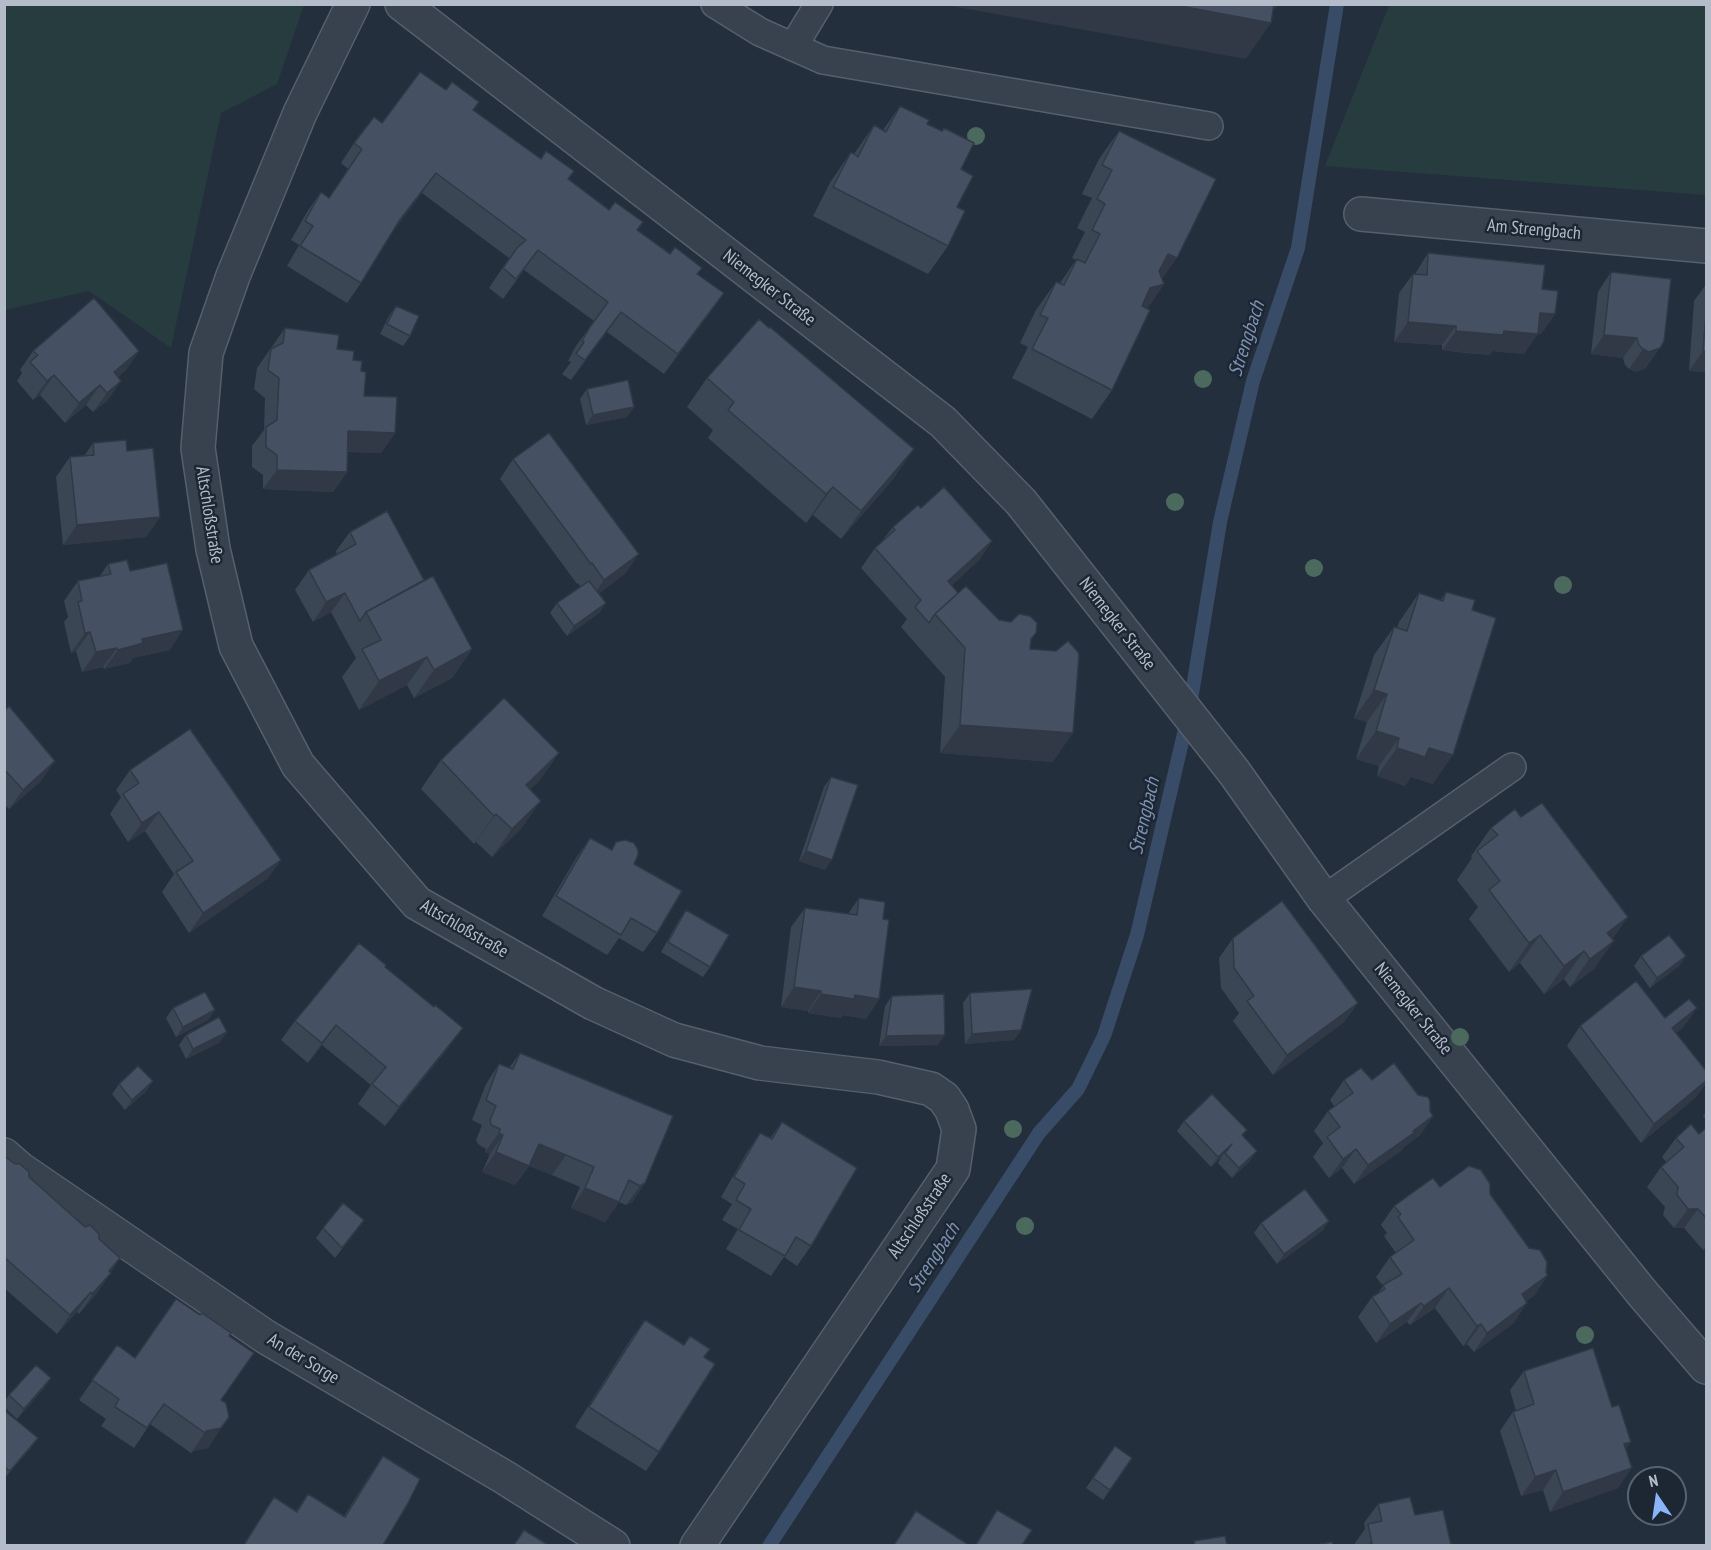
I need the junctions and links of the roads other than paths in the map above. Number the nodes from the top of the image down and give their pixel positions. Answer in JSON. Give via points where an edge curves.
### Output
{"nodes":[{"id":1,"x":353,"y":4,"type":"edge"},
{"id":2,"x":402,"y":4,"type":"edge"},
{"id":3,"x":715,"y":4,"type":"edge"},
{"id":4,"x":819,"y":4,"type":"edge"},
{"id":5,"x":793,"y":46,"type":"junction"},
{"id":6,"x":1209,"y":126,"type":"dead end"},
{"id":7,"x":1361,"y":214,"type":"dead end"},
{"id":8,"x":1707,"y":246,"type":"edge"},
{"id":9,"x":1512,"y":767,"type":"dead end"},
{"id":10,"x":1324,"y":899,"type":"junction"},
{"id":11,"x":4,"y":1155,"type":"edge"},
{"id":12,"x":1707,"y":1367,"type":"edge"},
{"id":13,"x":613,"y":1545,"type":"edge"},
{"id":14,"x":697,"y":1545,"type":"edge"}],
"edges":[{"from":1,"to":14,"type":"street","name":"Altschloßstraße","via":[[300,113],[206,353],[198,448],[213,549],[236,646],[298,765],[417,903],[593,1003],[674,1040],[760,1063],[884,1078],[931,1089],[944,1098],[959,1129],[953,1169]]},
{"from":2,"to":10,"type":"street","name":"Niemegker Straße","via":[[943,422],[1022,502],[1234,772]]},
{"from":3,"to":5,"type":"lane","via":[[760,32]]},
{"from":4,"to":5,"type":"lane"},
{"from":5,"to":6,"type":"lane","via":[[823,60]]},
{"from":7,"to":8,"type":"street","name":"Am Strengbach"},
{"from":9,"to":10,"type":"lane"},
{"from":10,"to":12,"type":"street","name":"Niemegker Straße","via":[[1643,1294]]},
{"from":11,"to":13,"type":"street","name":"An der Sorge","via":[[266,1337]]}]}
